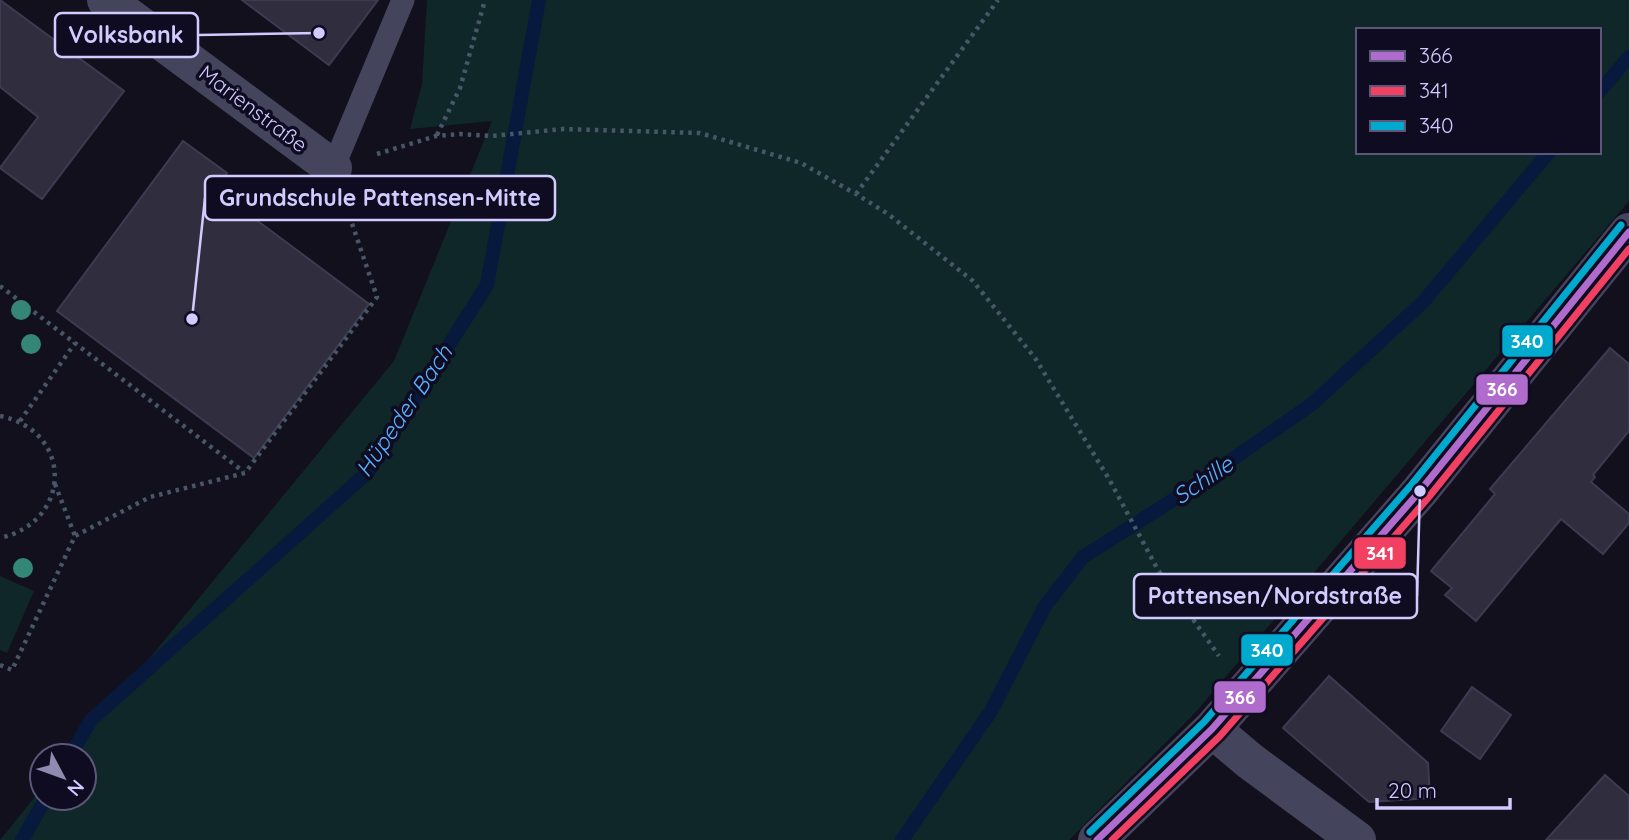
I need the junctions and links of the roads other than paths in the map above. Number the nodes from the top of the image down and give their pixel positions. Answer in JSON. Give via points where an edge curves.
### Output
{"nodes":[{"id":1,"x":106,"y":0,"type":"edge"},
{"id":2,"x":403,"y":0,"type":"edge"},
{"id":3,"x":333,"y":168,"type":"joint"},
{"id":4,"x":1629,"y":232,"type":"edge"},
{"id":5,"x":1212,"y":729,"type":"junction"},
{"id":6,"x":1097,"y":840,"type":"edge"},
{"id":7,"x":1357,"y":840,"type":"edge"}],
"edges":[{"from":1,"to":3,"type":"street","name":"Marienstraße"},
{"from":2,"to":3,"type":"lane"},
{"from":4,"to":5,"type":"street","via":[[1420,491]]},
{"from":5,"to":6,"type":"street"},
{"from":5,"to":7,"type":"street"}]}
